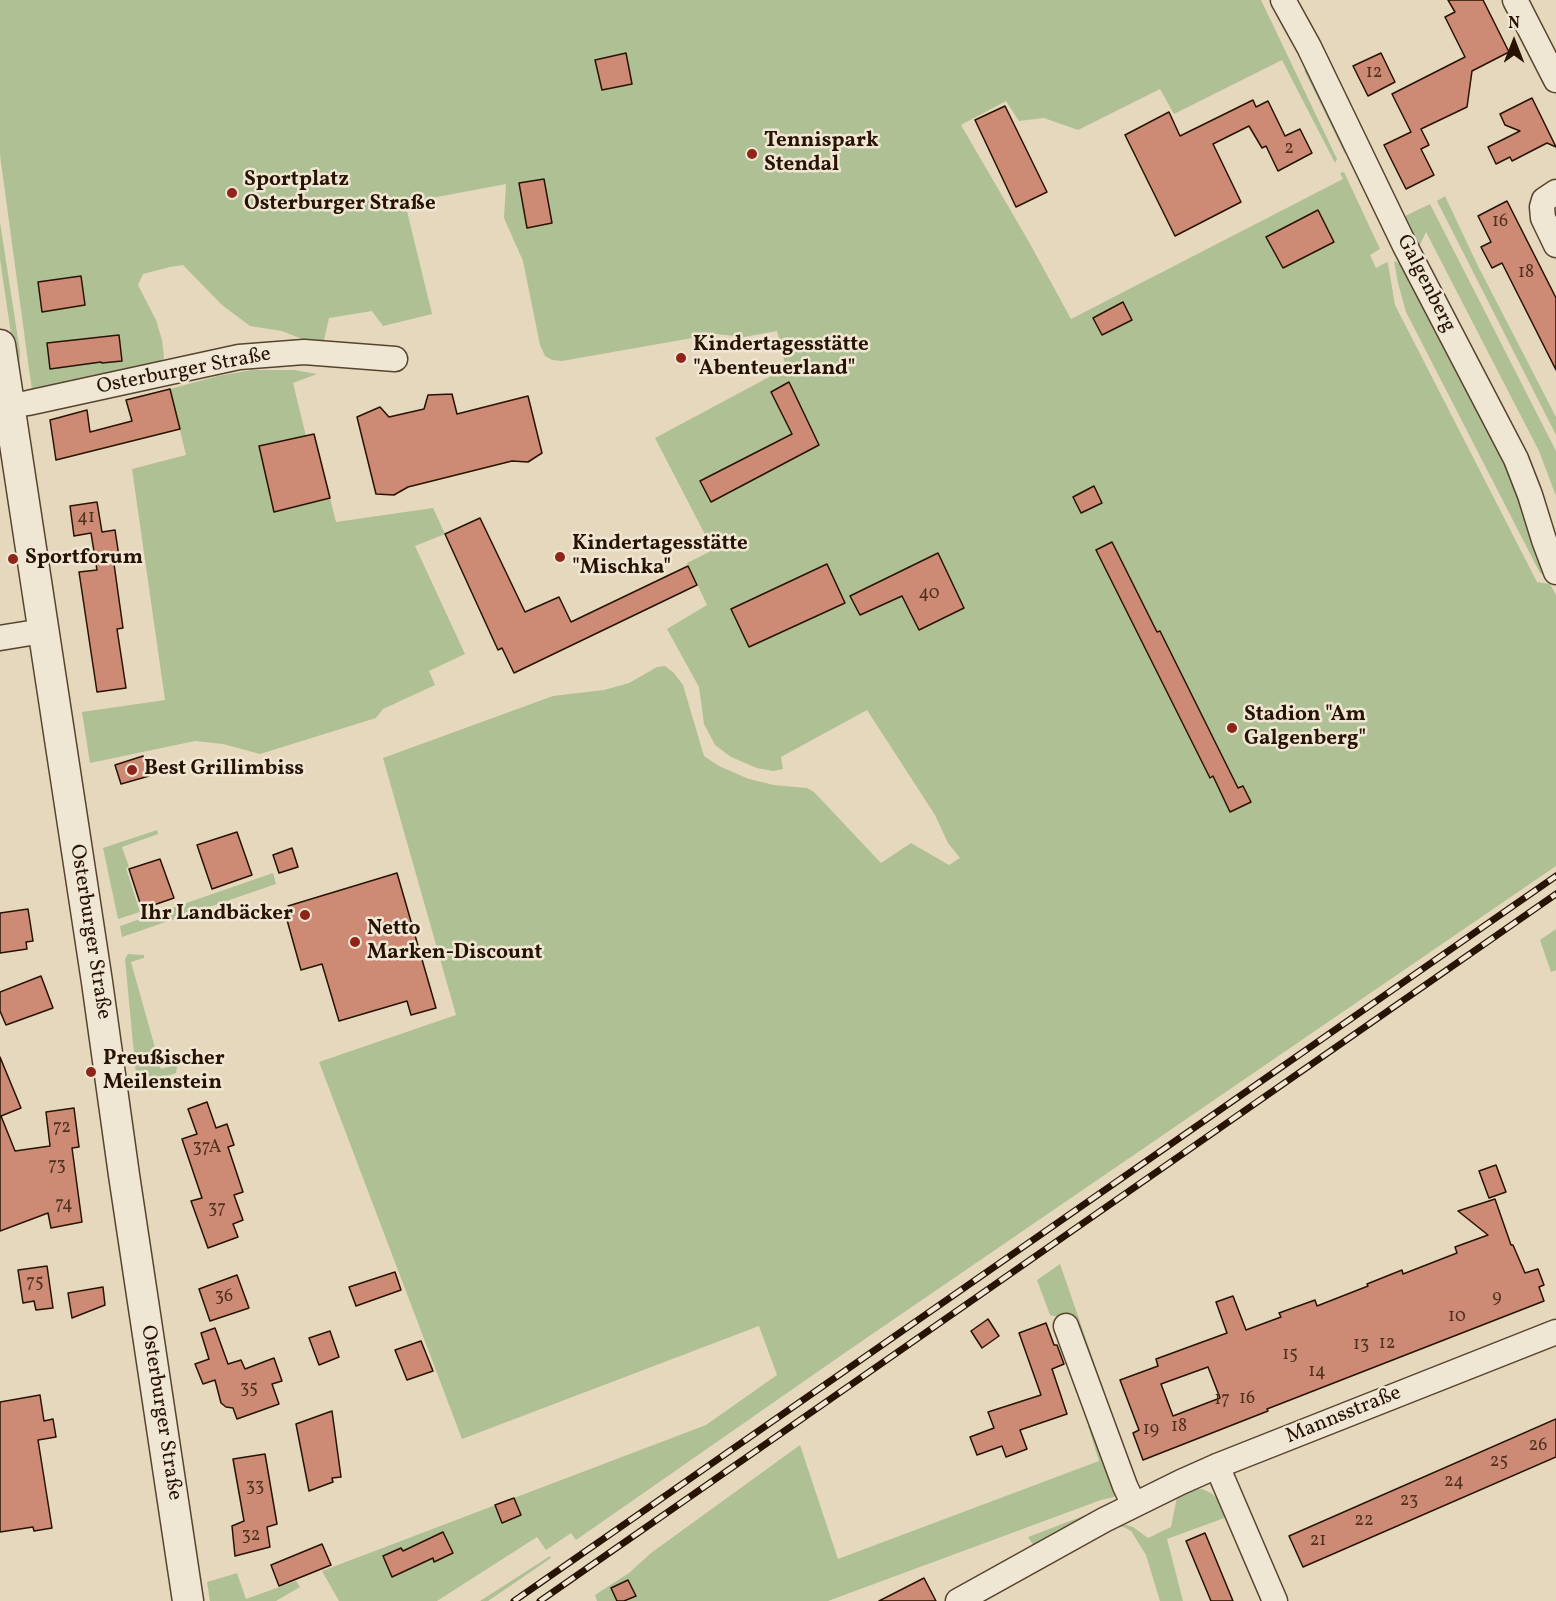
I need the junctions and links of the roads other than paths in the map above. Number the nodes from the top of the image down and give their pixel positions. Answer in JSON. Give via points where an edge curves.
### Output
{"nodes":[{"id":1,"x":1284,"y":0,"type":"edge"},
{"id":2,"x":1515,"y":0,"type":"edge"},
{"id":3,"x":1556,"y":80,"type":"edge"},
{"id":4,"x":1556,"y":192,"type":"edge"},
{"id":5,"x":1556,"y":245,"type":"edge"},
{"id":6,"x":0,"y":345,"type":"edge"},
{"id":7,"x":396,"y":359,"type":"dead end"},
{"id":8,"x":9,"y":406,"type":"junction"},
{"id":9,"x":1556,"y":572,"type":"edge"},
{"id":10,"x":43,"y":631,"type":"junction"},
{"id":11,"x":0,"y":638,"type":"edge"},
{"id":12,"x":1066,"y":1326,"type":"dead end"},
{"id":13,"x":1556,"y":1332,"type":"edge"},
{"id":14,"x":1217,"y":1466,"type":"junction"},
{"id":15,"x":1134,"y":1504,"type":"junction"},
{"id":16,"x":188,"y":1601,"type":"edge"},
{"id":17,"x":958,"y":1601,"type":"edge"},
{"id":18,"x":1275,"y":1601,"type":"edge"}],
"edges":[{"from":1,"to":9,"type":"street","name":"Galgenberg","via":[[1516,459]]},
{"from":2,"to":3,"type":"street"},
{"from":4,"to":5,"type":"street","via":[[1544,200],[1542,207]]},
{"from":6,"to":8,"type":"street","name":"Osterburger Straße"},
{"from":7,"to":8,"type":"street","name":"Osterburger Straße","via":[[304,352],[239,357]]},
{"from":8,"to":10,"type":"street","name":"Osterburger Straße"},
{"from":10,"to":11,"type":"street"},
{"from":10,"to":16,"type":"street","name":"Osterburger Straße"},
{"from":12,"to":15,"type":"street"},
{"from":13,"to":14,"type":"street","name":"Mannsstraße"},
{"from":14,"to":15,"type":"street","name":"Mannsstraße"},
{"from":14,"to":18,"type":"street"},
{"from":15,"to":17,"type":"street","name":"Mannsstraße"}]}
